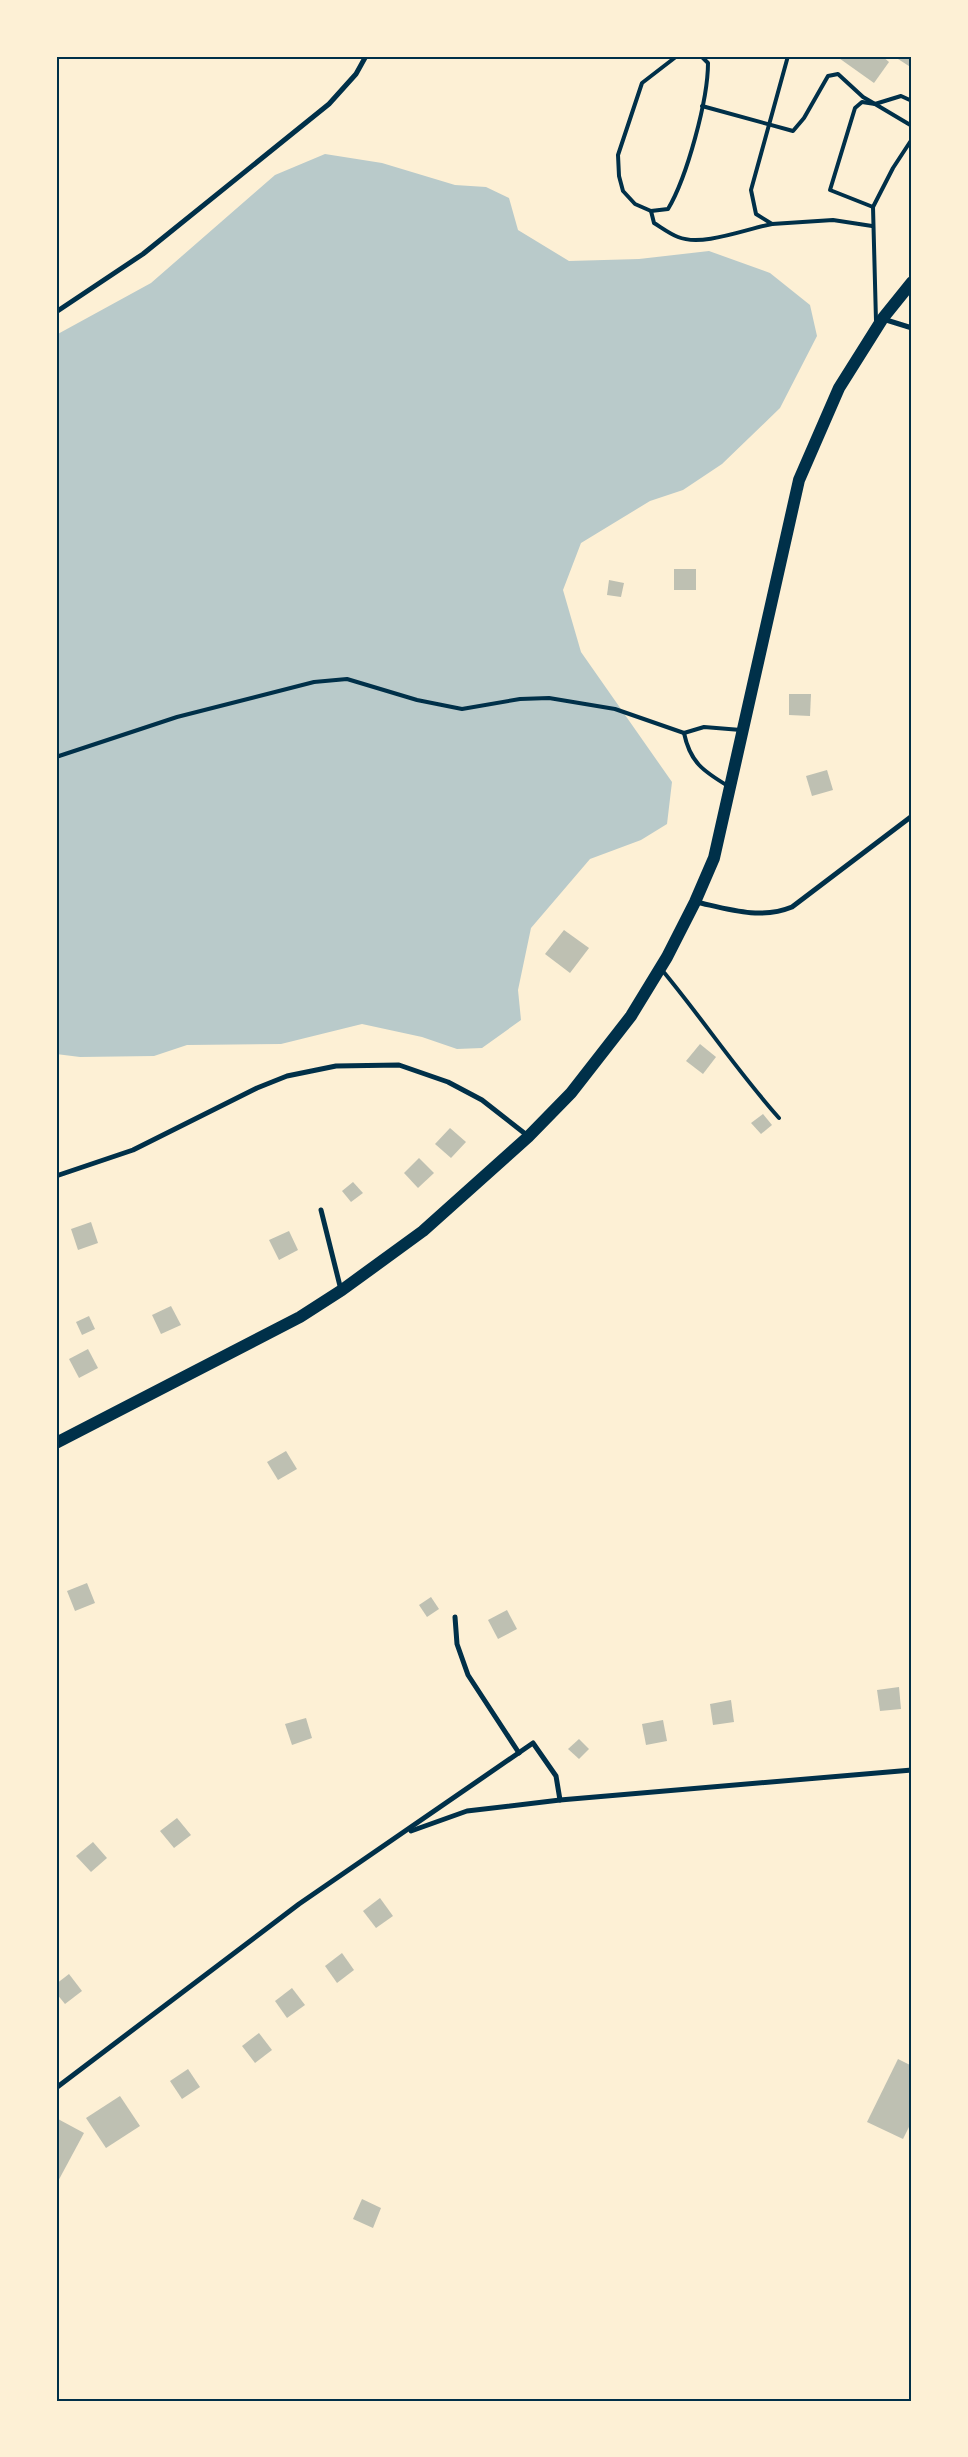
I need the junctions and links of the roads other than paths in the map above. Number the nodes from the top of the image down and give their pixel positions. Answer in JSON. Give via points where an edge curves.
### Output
{"nodes":[{"id":1,"x":366,"y":56,"type":"edge"},
{"id":2,"x":677,"y":56,"type":"edge"},
{"id":3,"x":701,"y":56,"type":"edge"},
{"id":4,"x":788,"y":56,"type":"edge"},
{"id":5,"x":912,"y":101,"type":"edge"},
{"id":6,"x":875,"y":104,"type":"junction"},
{"id":7,"x":702,"y":106,"type":"junction"},
{"id":8,"x":769,"y":124,"type":"junction"},
{"id":9,"x":912,"y":126,"type":"edge"},
{"id":10,"x":912,"y":139,"type":"edge"},
{"id":11,"x":872,"y":207,"type":"junction"},
{"id":12,"x":651,"y":211,"type":"junction"},
{"id":13,"x":772,"y":224,"type":"junction"},
{"id":14,"x":872,"y":226,"type":"junction"},
{"id":15,"x":912,"y":282,"type":"edge"},
{"id":16,"x":56,"y":312,"type":"edge"},
{"id":17,"x":879,"y":324,"type":"junction"},
{"id":18,"x":912,"y":328,"type":"edge"},
{"id":19,"x":743,"y":730,"type":"junction"},
{"id":20,"x":684,"y":733,"type":"junction"},
{"id":21,"x":56,"y":757,"type":"edge"},
{"id":22,"x":730,"y":787,"type":"junction"},
{"id":23,"x":912,"y":816,"type":"edge"},
{"id":24,"x":695,"y":902,"type":"junction"},
{"id":25,"x":660,"y":968,"type":"junction"},
{"id":26,"x":779,"y":1118,"type":"dead end"},
{"id":27,"x":528,"y":1136,"type":"junction"},
{"id":28,"x":56,"y":1176,"type":"edge"},
{"id":29,"x":321,"y":1210,"type":"dead end"},
{"id":30,"x":342,"y":1290,"type":"junction"},
{"id":31,"x":57,"y":1439,"type":"edge"},
{"id":32,"x":455,"y":1617,"type":"dead end"},
{"id":33,"x":518,"y":1753,"type":"junction"},
{"id":34,"x":912,"y":1770,"type":"edge"},
{"id":35,"x":560,"y":1800,"type":"junction"},
{"id":36,"x":397,"y":1838,"type":"junction"},
{"id":37,"x":56,"y":2088,"type":"edge"}],
"edges":[{"from":1,"to":16,"type":"street","via":[[356,74],[329,104],[143,254]]},
{"from":2,"to":12,"type":"lane","via":[[642,83],[618,155],[623,192],[636,204]]},
{"from":3,"to":7,"type":"lane","via":[[708,63]]},
{"from":4,"to":8,"type":"lane"},
{"from":5,"to":6,"type":"lane","via":[[900,96]]},
{"from":6,"to":8,"type":"lane","via":[[838,74],[828,76],[793,131]]},
{"from":6,"to":9,"type":"lane"},
{"from":6,"to":11,"type":"lane","via":[[862,102],[855,108],[830,190]]},
{"from":7,"to":8,"type":"lane"},
{"from":7,"to":12,"type":"lane","via":[[677,194],[668,208]]},
{"from":8,"to":13,"type":"lane","via":[[751,190],[756,214]]},
{"from":10,"to":11,"type":"lane"},
{"from":11,"to":14,"type":"lane"},
{"from":12,"to":13,"type":"lane","via":[[654,223],[688,240],[702,241]]},
{"from":13,"to":14,"type":"lane","via":[[832,220]]},
{"from":14,"to":17,"type":"lane"},
{"from":15,"to":17,"type":"main road"},
{"from":17,"to":18,"type":"street"},
{"from":17,"to":19,"type":"main road","via":[[838,388],[799,480]]},
{"from":19,"to":20,"type":"lane","via":[[704,727]]},
{"from":19,"to":22,"type":"main road"},
{"from":20,"to":21,"type":"lane","via":[[615,709],[549,698],[520,699],[462,709],[417,700],[347,679],[314,682],[178,717]]},
{"from":20,"to":22,"type":"lane","via":[[688,751],[704,772]]},
{"from":22,"to":24,"type":"main road","via":[[714,858]]},
{"from":23,"to":24,"type":"street","via":[[792,906],[778,912],[754,914]]},
{"from":24,"to":25,"type":"main road"},
{"from":25,"to":26,"type":"lane"},
{"from":25,"to":27,"type":"main road","via":[[631,1016],[572,1093]]},
{"from":27,"to":28,"type":"street","via":[[482,1100],[448,1082],[398,1065],[336,1066],[287,1076],[133,1150]]},
{"from":27,"to":30,"type":"main road","via":[[423,1231]]},
{"from":29,"to":30,"type":"street"},
{"from":30,"to":31,"type":"main road","via":[[300,1317]]},
{"from":32,"to":33,"type":"street","via":[[457,1644],[468,1675]]},
{"from":33,"to":35,"type":"street","via":[[533,1743],[556,1776]]},
{"from":33,"to":36,"type":"street"},
{"from":34,"to":35,"type":"street"},
{"from":35,"to":36,"type":"street","via":[[467,1811],[426,1824]]},
{"from":36,"to":37,"type":"street","via":[[299,1904]]}]}
